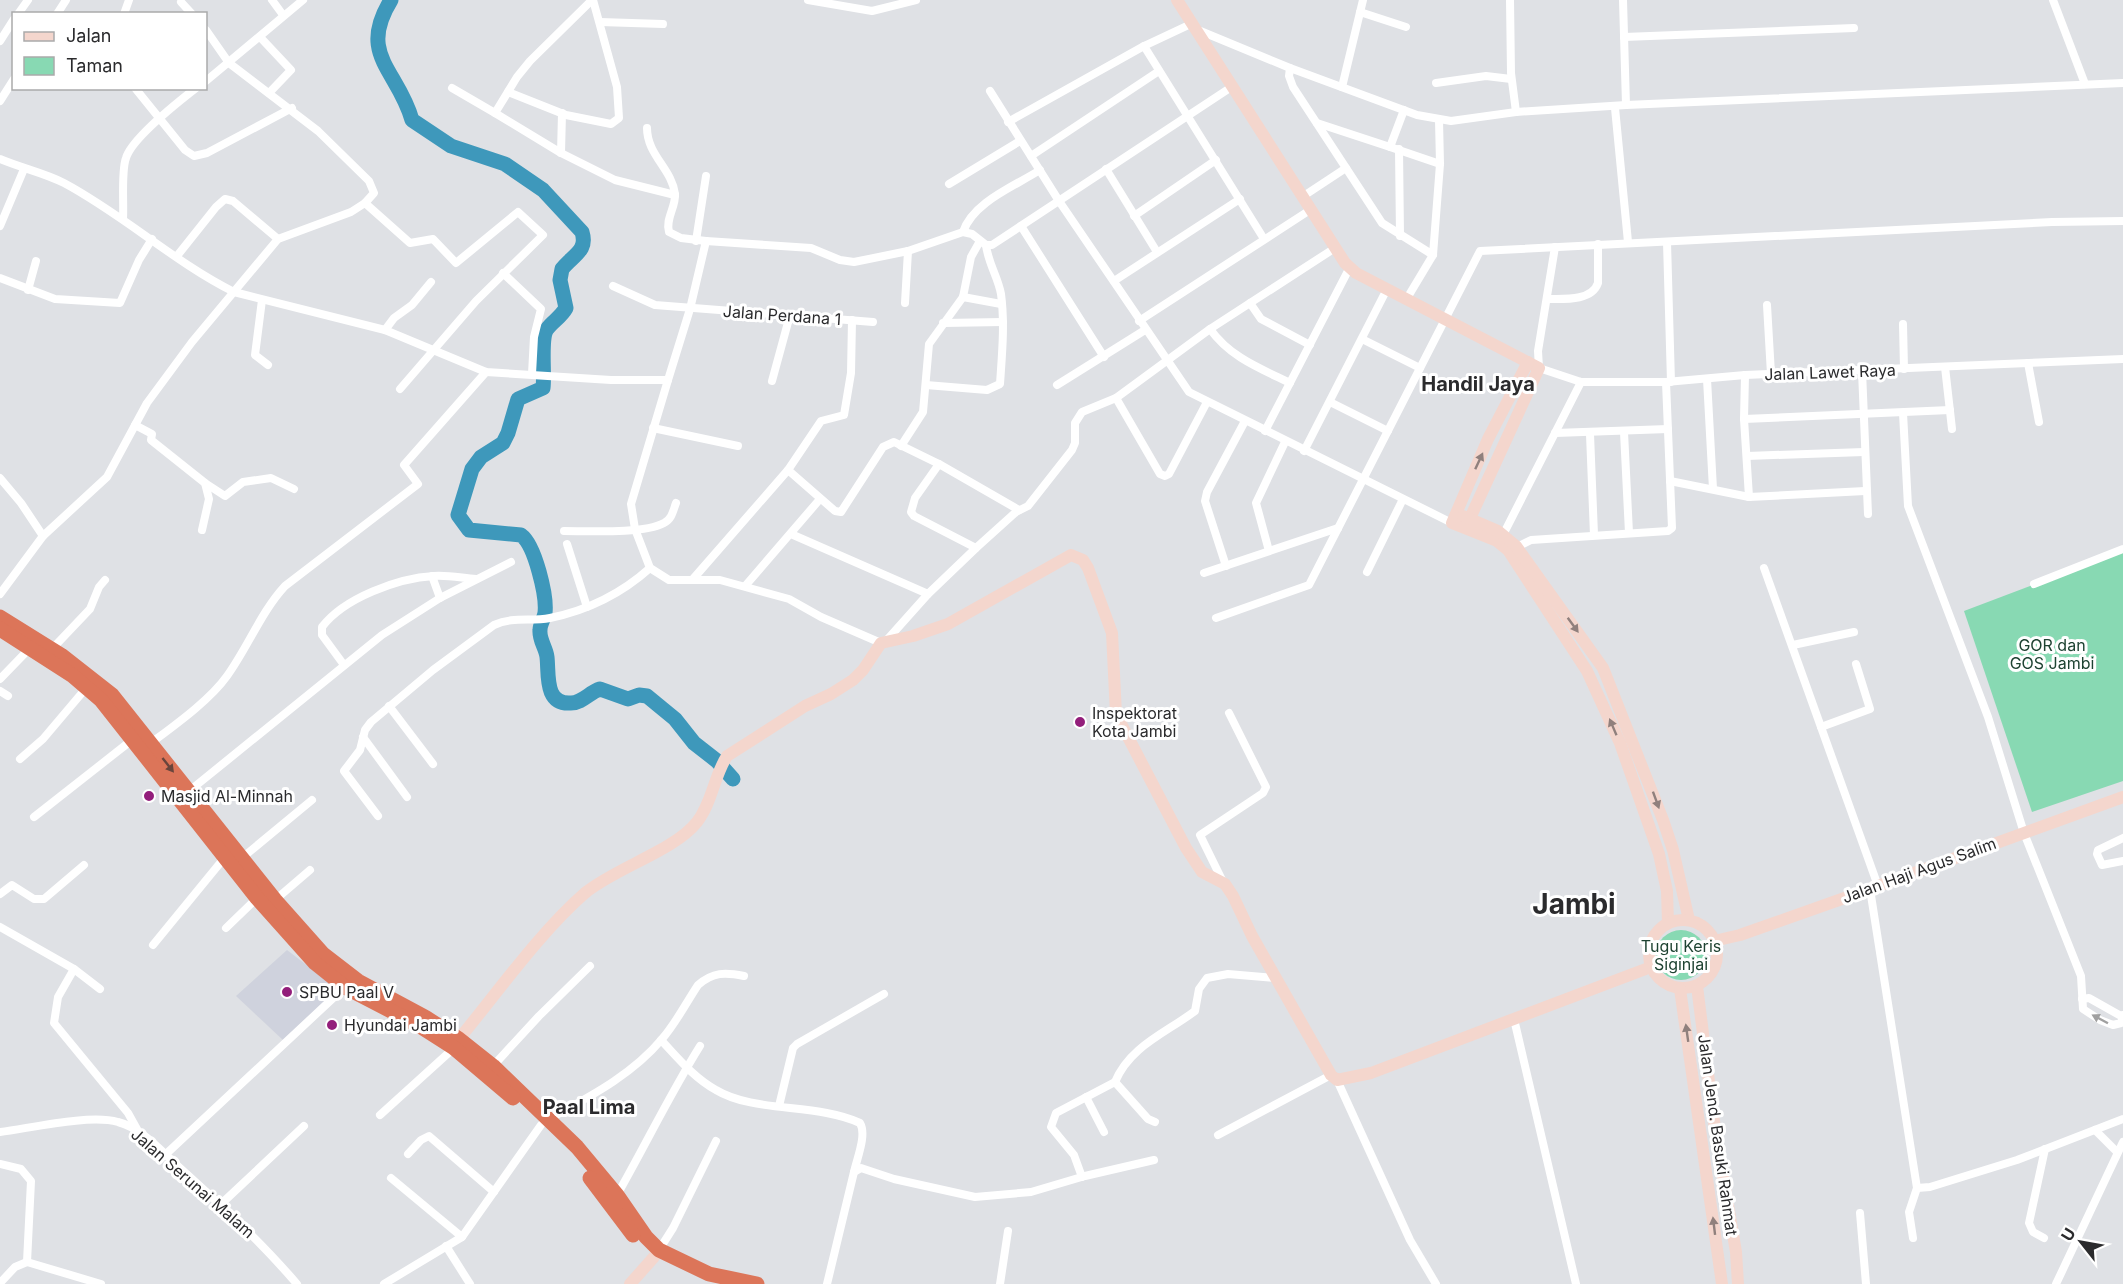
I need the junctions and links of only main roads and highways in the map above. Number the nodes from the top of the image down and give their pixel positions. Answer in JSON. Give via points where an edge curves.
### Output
{"nodes":[{"id":1,"x":0,"y":617,"type":"edge"},
{"id":2,"x":0,"y":629,"type":"edge"},
{"id":3,"x":183,"y":795,"type":"junction"},
{"id":4,"x":302,"y":942,"type":"junction"},
{"id":5,"x":457,"y":1044,"type":"junction"},
{"id":6,"x":545,"y":1122,"type":"junction"},
{"id":7,"x":657,"y":1253,"type":"junction"},
{"id":8,"x":710,"y":1284,"type":"edge"},
{"id":9,"x":757,"y":1284,"type":"edge"}],
"edges":[{"from":1,"to":3,"type":"highway","one_way":true,"via":[[52,649],[112,695],[151,743]]},
{"from":2,"to":3,"type":"highway","via":[[87,687]]},
{"from":3,"to":4,"type":"highway","via":[[242,858]]},
{"from":3,"to":4,"type":"highway","via":[[257,898]]},
{"from":4,"to":5,"type":"highway","via":[[340,978]]},
{"from":5,"to":6,"type":"highway"},
{"from":5,"to":6,"type":"highway","via":[[493,1066]]},
{"from":6,"to":7,"type":"highway","via":[[577,1147],[617,1195]]},
{"from":6,"to":7,"type":"highway","via":[[640,1245]]},
{"from":7,"to":8,"type":"highway"},
{"from":7,"to":9,"type":"highway","via":[[709,1274]]}]}
